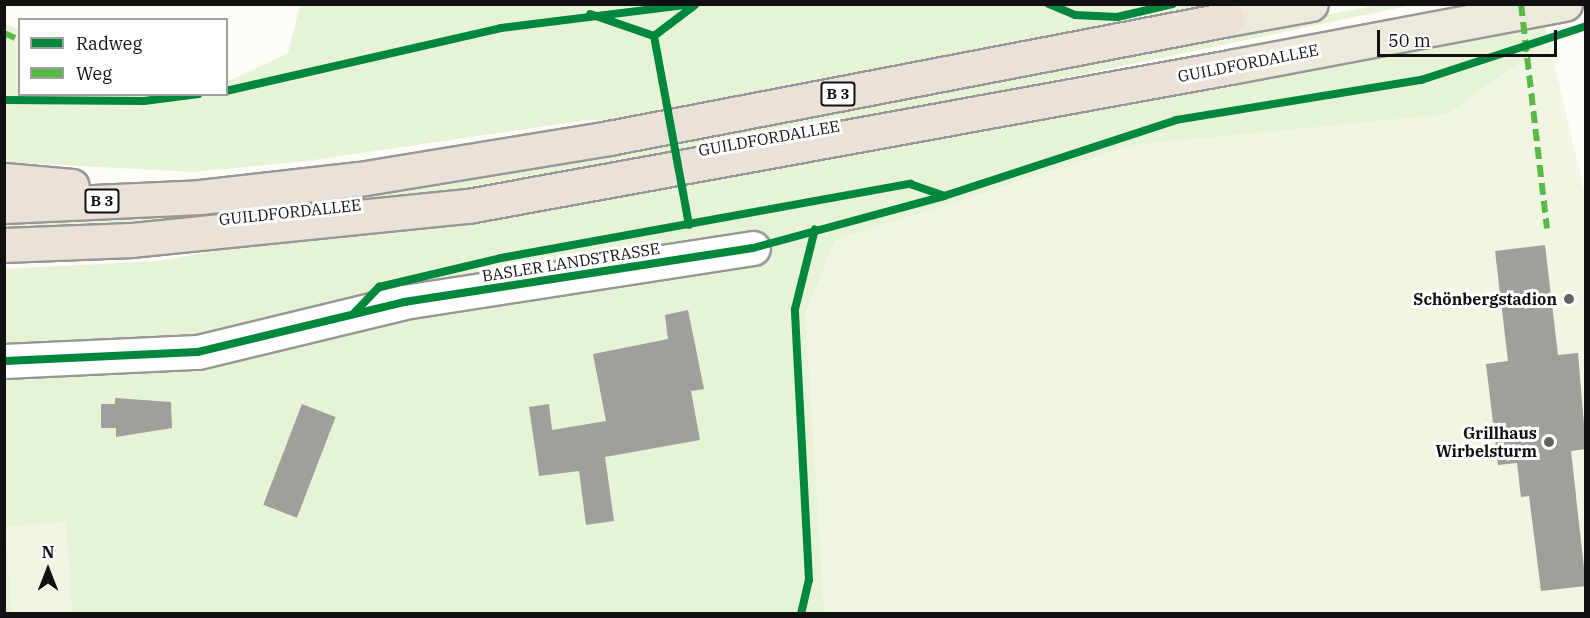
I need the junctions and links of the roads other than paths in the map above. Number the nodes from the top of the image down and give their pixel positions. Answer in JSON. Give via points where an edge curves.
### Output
{"nodes":[{"id":1,"x":1311,"y":4,"type":"edge"},
{"id":2,"x":1564,"y":4,"type":"edge"},
{"id":3,"x":1228,"y":19,"type":"joint"},
{"id":4,"x":1230,"y":67,"type":"joint"},
{"id":5,"x":4,"y":180,"type":"edge"},
{"id":6,"x":200,"y":197,"type":"junction"},
{"id":7,"x":4,"y":206,"type":"edge"},
{"id":8,"x":4,"y":245,"type":"edge"},
{"id":9,"x":753,"y":248,"type":"dead end"},
{"id":10,"x":4,"y":361,"type":"edge"}],
"edges":[{"from":1,"to":3,"type":"main road","name":"GUILDFORDALLEE","number":"B 3"},
{"from":2,"to":4,"type":"main road","name":"GUILDFORDALLEE"},
{"from":3,"to":6,"type":"highway","name":"GUILDFORDALLEE","number":"B 3","via":[[609,138],[359,179]]},
{"from":4,"to":8,"type":"highway","name":"GUILDFORDALLEE","via":[[468,206],[155,238]]},
{"from":5,"to":6,"type":"highway"},
{"from":6,"to":7,"type":"highway","name":"GUILDFORDALLEE","number":"B 3"},
{"from":9,"to":10,"type":"street","name":"BASLER LANDSTRASSE","via":[[404,302],[251,336],[198,352]]}]}
